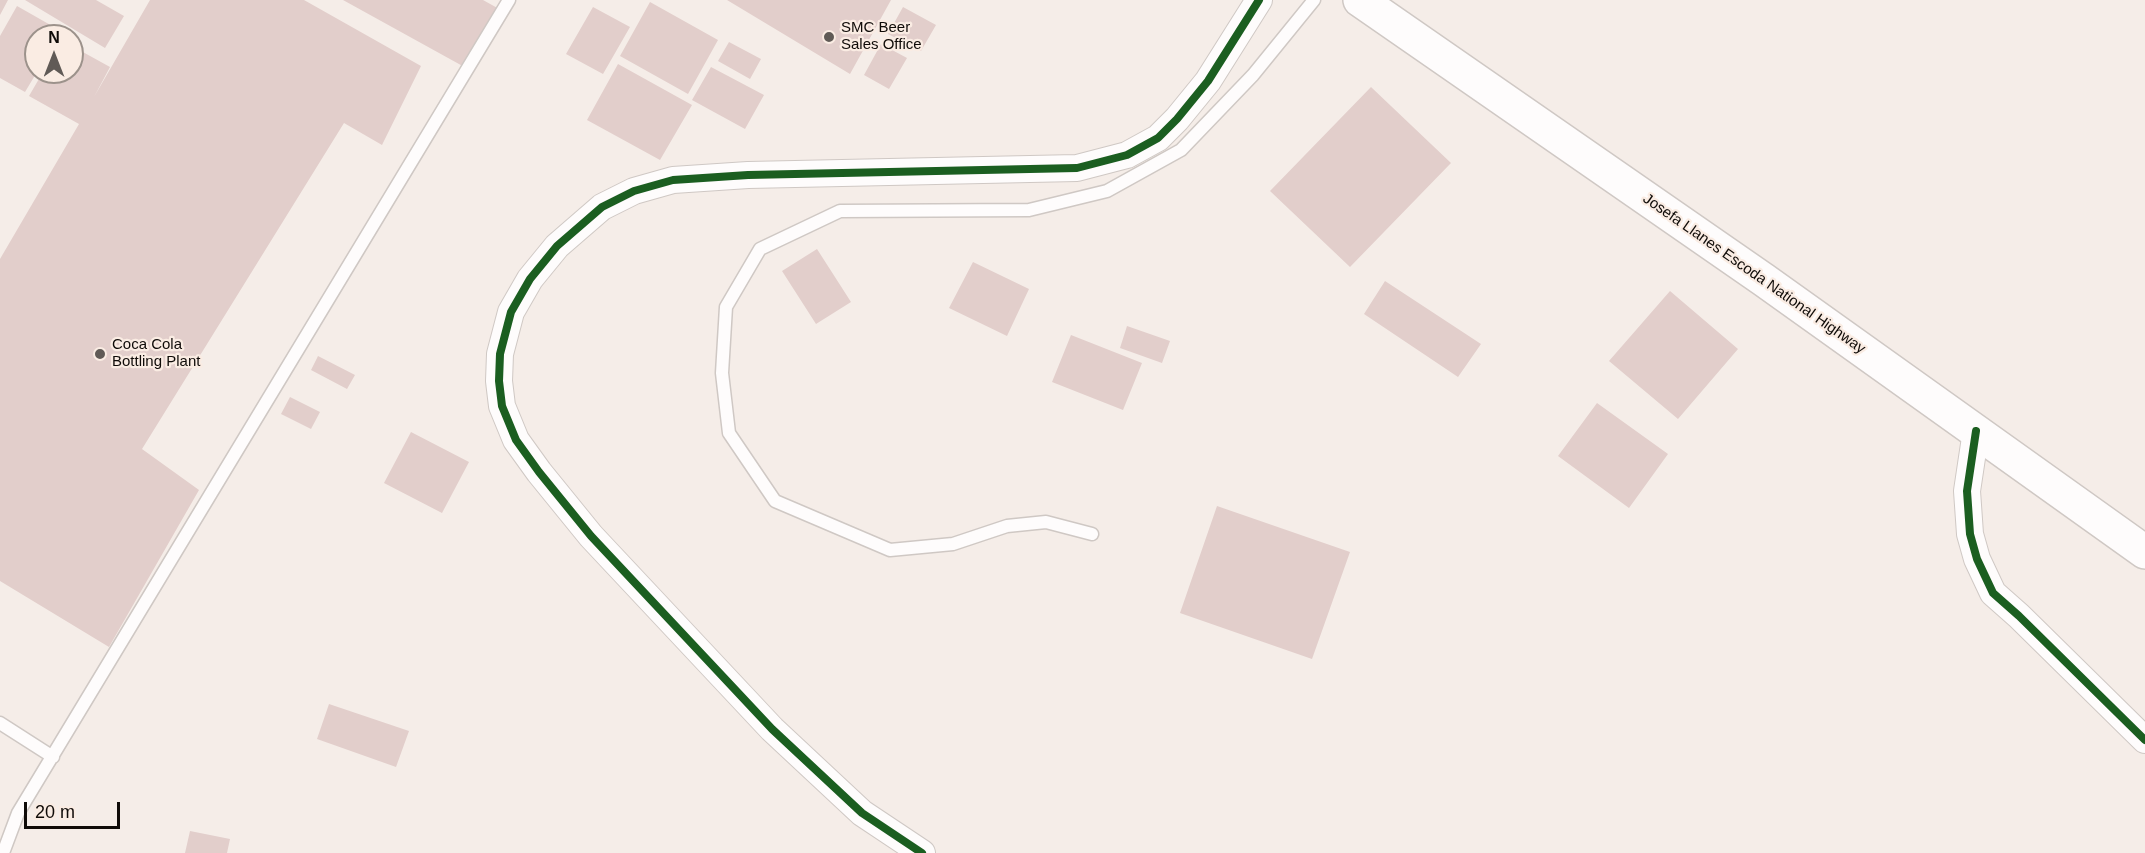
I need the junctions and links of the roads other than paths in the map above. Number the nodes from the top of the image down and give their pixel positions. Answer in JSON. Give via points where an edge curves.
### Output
{"nodes":[{"id":1,"x":509,"y":0,"type":"edge"},
{"id":2,"x":1259,"y":0,"type":"edge"},
{"id":3,"x":1314,"y":0,"type":"edge"},
{"id":4,"x":1360,"y":0,"type":"edge"},
{"id":5,"x":1976,"y":431,"type":"junction"},
{"id":6,"x":1092,"y":534,"type":"dead end"},
{"id":7,"x":2145,"y":552,"type":"edge"},
{"id":8,"x":0,"y":723,"type":"edge"},
{"id":9,"x":2145,"y":740,"type":"edge"},
{"id":10,"x":53,"y":757,"type":"junction"},
{"id":11,"x":3,"y":853,"type":"edge"},
{"id":12,"x":922,"y":853,"type":"edge"}],
"edges":[{"from":1,"to":10,"type":"lane"},
{"from":2,"to":12,"type":"street","via":[[1208,81],[1177,119],[1158,138],[1127,155],[1077,168],[673,180],[634,191],[602,207],[557,246],[530,279],[512,312],[500,354],[502,406],[516,440],[540,472],[591,536],[772,729],[862,813]]},
{"from":3,"to":6,"type":"lane","via":[[1252,75],[1181,150],[1107,191],[1029,210],[840,212],[760,249],[726,307],[722,374],[729,433],[775,501],[890,550],[953,544],[1007,526],[1046,522]]},
{"from":4,"to":5,"type":"main road","name":"Josefa Llanes Escoda National Highway"},
{"from":5,"to":7,"type":"main road","name":"Josefa Llanes Escoda National Highway"},
{"from":5,"to":9,"type":"street","via":[[1967,491],[1970,534],[1993,593]]},
{"from":8,"to":10,"type":"lane"},
{"from":10,"to":11,"type":"lane","via":[[18,813]]}]}
